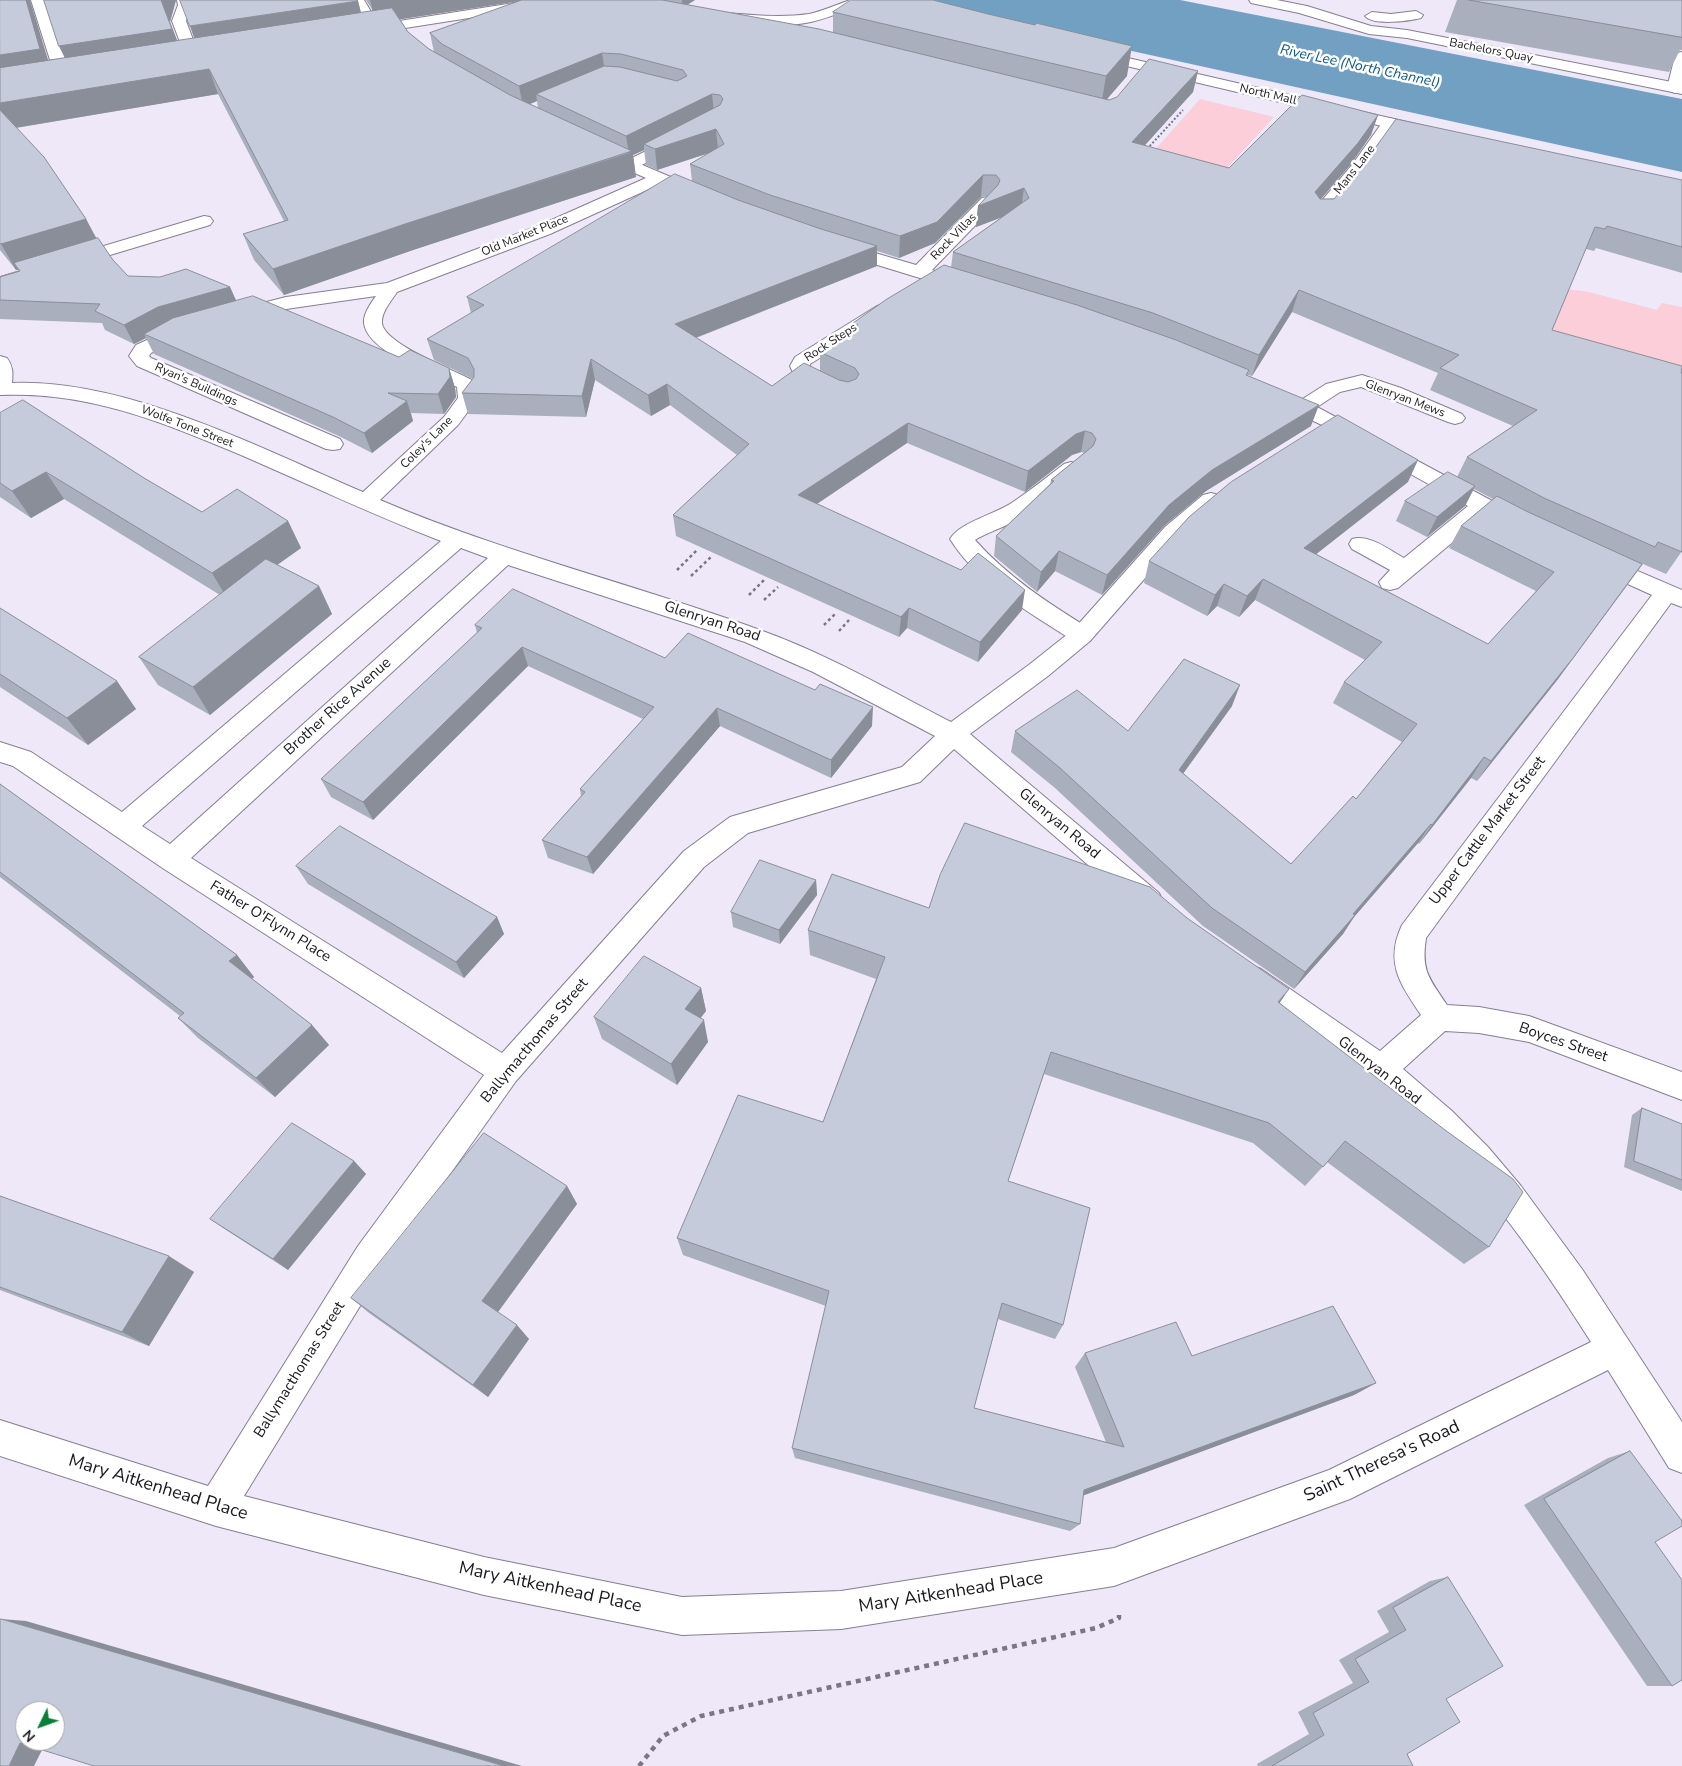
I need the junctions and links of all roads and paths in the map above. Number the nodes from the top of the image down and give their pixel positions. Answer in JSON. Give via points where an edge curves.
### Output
{"nodes":[{"id":1,"x":38,"y":0,"type":"edge"},
{"id":2,"x":184,"y":0,"type":"edge"},
{"id":3,"x":356,"y":0,"type":"edge"},
{"id":4,"x":838,"y":0,"type":"edge"},
{"id":5,"x":1256,"y":0,"type":"edge"},
{"id":6,"x":1424,"y":0,"type":"edge"},
{"id":7,"x":863,"y":2,"type":"edge"},
{"id":8,"x":1302,"y":9,"type":"junction"},
{"id":9,"x":1416,"y":14,"type":"junction"},
{"id":10,"x":708,"y":16,"type":"edge"},
{"id":11,"x":793,"y":19,"type":"junction"},
{"id":12,"x":369,"y":20,"type":"edge"},
{"id":13,"x":497,"y":24,"type":"edge"},
{"id":14,"x":354,"y":32,"type":"edge"},
{"id":15,"x":1408,"y":34,"type":"junction"},
{"id":16,"x":802,"y":36,"type":"edge"},
{"id":17,"x":1079,"y":50,"type":"edge"},
{"id":18,"x":211,"y":55,"type":"edge"},
{"id":19,"x":1682,"y":56,"type":"edge"},
{"id":20,"x":192,"y":58,"type":"junction"},
{"id":21,"x":174,"y":61,"type":"edge"},
{"id":22,"x":1147,"y":66,"type":"junction"},
{"id":23,"x":82,"y":76,"type":"edge"},
{"id":24,"x":64,"y":79,"type":"junction"},
{"id":25,"x":46,"y":82,"type":"edge"},
{"id":26,"x":1133,"y":82,"type":"edge"},
{"id":27,"x":1679,"y":88,"type":"edge"},
{"id":28,"x":1184,"y":110,"type":"edge"},
{"id":29,"x":1390,"y":123,"type":"junction"},
{"id":30,"x":689,"y":134,"type":"edge"},
{"id":31,"x":1446,"y":136,"type":"edge"},
{"id":32,"x":588,"y":146,"type":"edge"},
{"id":33,"x":1143,"y":153,"type":"edge"},
{"id":34,"x":628,"y":166,"type":"junction"},
{"id":35,"x":658,"y":179,"type":"junction"},
{"id":36,"x":711,"y":200,"type":"edge"},
{"id":37,"x":988,"y":202,"type":"edge"},
{"id":38,"x":1319,"y":215,"type":"edge"},
{"id":39,"x":204,"y":221,"type":"dead end"},
{"id":40,"x":828,"y":244,"type":"edge"},
{"id":41,"x":0,"y":283,"type":"edge"},
{"id":42,"x":914,"y":287,"type":"junction"},
{"id":43,"x":391,"y":288,"type":"junction"},
{"id":44,"x":977,"y":289,"type":"edge"},
{"id":45,"x":223,"y":319,"type":"edge"},
{"id":46,"x":204,"y":324,"type":"edge"},
{"id":47,"x":0,"y":362,"type":"edge"},
{"id":48,"x":0,"y":389,"type":"edge"},
{"id":49,"x":1267,"y":392,"type":"edge"},
{"id":50,"x":847,"y":395,"type":"edge"},
{"id":51,"x":1302,"y":408,"type":"junction"},
{"id":52,"x":1455,"y":418,"type":"dead end"},
{"id":53,"x":1333,"y":423,"type":"junction"},
{"id":54,"x":1314,"y":436,"type":"edge"},
{"id":55,"x":333,"y":444,"type":"edge"},
{"id":56,"x":1080,"y":461,"type":"edge"},
{"id":57,"x":1228,"y":488,"type":"edge"},
{"id":58,"x":366,"y":501,"type":"junction"},
{"id":59,"x":1482,"y":506,"type":"junction"},
{"id":60,"x":1529,"y":530,"type":"edge"},
{"id":61,"x":458,"y":538,"type":"junction"},
{"id":62,"x":1360,"y":544,"type":"dead end"},
{"id":63,"x":697,"y":550,"type":"edge"},
{"id":64,"x":505,"y":555,"type":"junction"},
{"id":65,"x":712,"y":556,"type":"edge"},
{"id":66,"x":1586,"y":556,"type":"edge"},
{"id":67,"x":670,"y":576,"type":"dead end"},
{"id":68,"x":764,"y":580,"type":"edge"},
{"id":69,"x":687,"y":581,"type":"dead end"},
{"id":70,"x":1674,"y":596,"type":"edge"},
{"id":71,"x":745,"y":598,"type":"dead end"},
{"id":72,"x":1082,"y":635,"type":"junction"},
{"id":73,"x":953,"y":734,"type":"junction"},
{"id":74,"x":0,"y":752,"type":"edge"},
{"id":75,"x":123,"y":828,"type":"junction"},
{"id":76,"x":171,"y":859,"type":"junction"},
{"id":77,"x":1165,"y":914,"type":"edge"},
{"id":78,"x":1233,"y":966,"type":"edge"},
{"id":79,"x":1439,"y":1018,"type":"junction"},
{"id":80,"x":1381,"y":1069,"type":"junction"},
{"id":81,"x":505,"y":1071,"type":"junction"},
{"id":82,"x":1682,"y":1086,"type":"edge"},
{"id":83,"x":1614,"y":1349,"type":"junction"},
{"id":84,"x":0,"y":1438,"type":"edge"},
{"id":85,"x":1682,"y":1455,"type":"edge"},
{"id":86,"x":216,"y":1507,"type":"junction"},
{"id":87,"x":1114,"y":1567,"type":"junction"},
{"id":88,"x":639,"y":1766,"type":"edge"}],
"edges":[{"from":1,"to":24,"type":"street"},
{"from":2,"to":20,"type":"street","via":[[180,21]]},
{"from":3,"to":12,"type":"street"},
{"from":4,"to":7,"type":"street"},
{"from":5,"to":8,"type":"street","name":"Bachelors Quay"},
{"from":6,"to":9,"type":"street"},
{"from":7,"to":11,"type":"street","via":[[820,16]]},
{"from":8,"to":9,"type":"street","name":"Bachelors Quay","via":[[1321,8],[1379,17]]},
{"from":8,"to":15,"type":"street","name":"Bachelors Quay","via":[[1369,30]]},
{"from":9,"to":15,"type":"street"},
{"from":10,"to":11,"type":"street"},
{"from":11,"to":16,"type":"street"},
{"from":13,"to":14,"type":"street","via":[[552,5],[407,32]]},
{"from":15,"to":27,"type":"street","name":"Bachelors Quay"},
{"from":17,"to":22,"type":"street","name":"North Mall"},
{"from":18,"to":20,"type":"street"},
{"from":19,"to":27,"type":"street"},
{"from":20,"to":21,"type":"street"},
{"from":22,"to":26,"type":"street"},
{"from":22,"to":29,"type":"street","name":"North Mall"},
{"from":23,"to":24,"type":"street"},
{"from":24,"to":25,"type":"street"},
{"from":28,"to":33,"type":"path"},
{"from":29,"to":31,"type":"street","name":"North Mall"},
{"from":29,"to":38,"type":"street","name":"Mans Lane"},
{"from":30,"to":34,"type":"street"},
{"from":32,"to":34,"type":"street"},
{"from":34,"to":35,"type":"street"},
{"from":35,"to":36,"type":"street"},
{"from":35,"to":43,"type":"street","name":"Old Market Place","via":[[544,230]]},
{"from":37,"to":42,"type":"street","name":"Rock Villas"},
{"from":39,"to":41,"type":"street"},
{"from":40,"to":42,"type":"street"},
{"from":42,"to":44,"type":"street","name":"Rock Steps","via":[[939,278]]},
{"from":42,"to":50,"type":"street","name":"Rock Steps","via":[[802,361],[802,372]]},
{"from":43,"to":45,"type":"street","via":[[286,303]]},
{"from":43,"to":58,"type":"street","name":"Coley's Lane","via":[[376,311],[373,324],[377,333],[396,349],[465,384],[468,398],[451,421]]},
{"from":46,"to":55,"type":"street","name":"Ryan's Buildings","via":[[175,332],[143,349],[139,356],[144,362]]},
{"from":47,"to":48,"type":"street","via":[[3,370]]},
{"from":48,"to":58,"type":"street","name":"Wolfe Tone Street","via":[[34,387],[60,390],[138,408]]},
{"from":49,"to":51,"type":"street"},
{"from":51,"to":52,"type":"street","name":"Glenryan Mews","via":[[1333,388],[1362,381]]},
{"from":51,"to":53,"type":"street"},
{"from":53,"to":54,"type":"street"},
{"from":53,"to":59,"type":"street"},
{"from":56,"to":72,"type":"street","via":[[1021,507],[961,539],[979,560],[1021,597]]},
{"from":57,"to":72,"type":"street","name":"Ballymacthomas Street","via":[[1173,532]]},
{"from":58,"to":61,"type":"street","name":"Glenryan Road"},
{"from":59,"to":60,"type":"street"},
{"from":59,"to":62,"type":"street","via":[[1398,575]]},
{"from":61,"to":64,"type":"street","name":"Glenryan Road"},
{"from":61,"to":75,"type":"street"},
{"from":63,"to":67,"type":"path"},
{"from":64,"to":73,"type":"street","name":"Glenryan Road","via":[[764,639]]},
{"from":64,"to":76,"type":"street","name":"Brother Rice Avenue"},
{"from":65,"to":69,"type":"path"},
{"from":66,"to":70,"type":"street"},
{"from":68,"to":71,"type":"path"},
{"from":70,"to":79,"type":"street","name":"Upper Cattle Market Street","via":[[1412,934],[1410,975]]},
{"from":72,"to":73,"type":"street","name":"Ballymacthomas Street"},
{"from":73,"to":77,"type":"street","name":"Glenryan Road"},
{"from":73,"to":81,"type":"street","name":"Ballymacthomas Street","via":[[911,775],[739,824],[694,859]]},
{"from":74,"to":75,"type":"street","name":"Father O'Flynn Place","via":[[22,759]]},
{"from":75,"to":76,"type":"street","name":"Father O'Flynn Place"},
{"from":76,"to":81,"type":"street","name":"Father O'Flynn Place"},
{"from":78,"to":80,"type":"street","name":"Glenryan Road"},
{"from":79,"to":80,"type":"street"},
{"from":79,"to":82,"type":"street","name":"Boyces Street","via":[[1480,1020],[1529,1029]]},
{"from":80,"to":83,"type":"street","name":"Glenryan Road","via":[[1440,1121],[1497,1181],[1556,1260]]},
{"from":81,"to":86,"type":"street","name":"Ballymacthomas Street","via":[[370,1258]]},
{"from":83,"to":85,"type":"street","name":"Glenryan Road"},
{"from":83,"to":87,"type":"street","name":"Saint Theresa's Road","via":[[1337,1486]]},
{"from":84,"to":86,"type":"street","name":"Mary Aitkenhead Place"},
{"from":86,"to":87,"type":"street","name":"Mary Aitkenhead Place","via":[[484,1576],[682,1616],[841,1610]]},
{"from":87,"to":88,"type":"path","via":[[1119,1618],[1096,1628],[701,1716],[663,1736]]}]}
